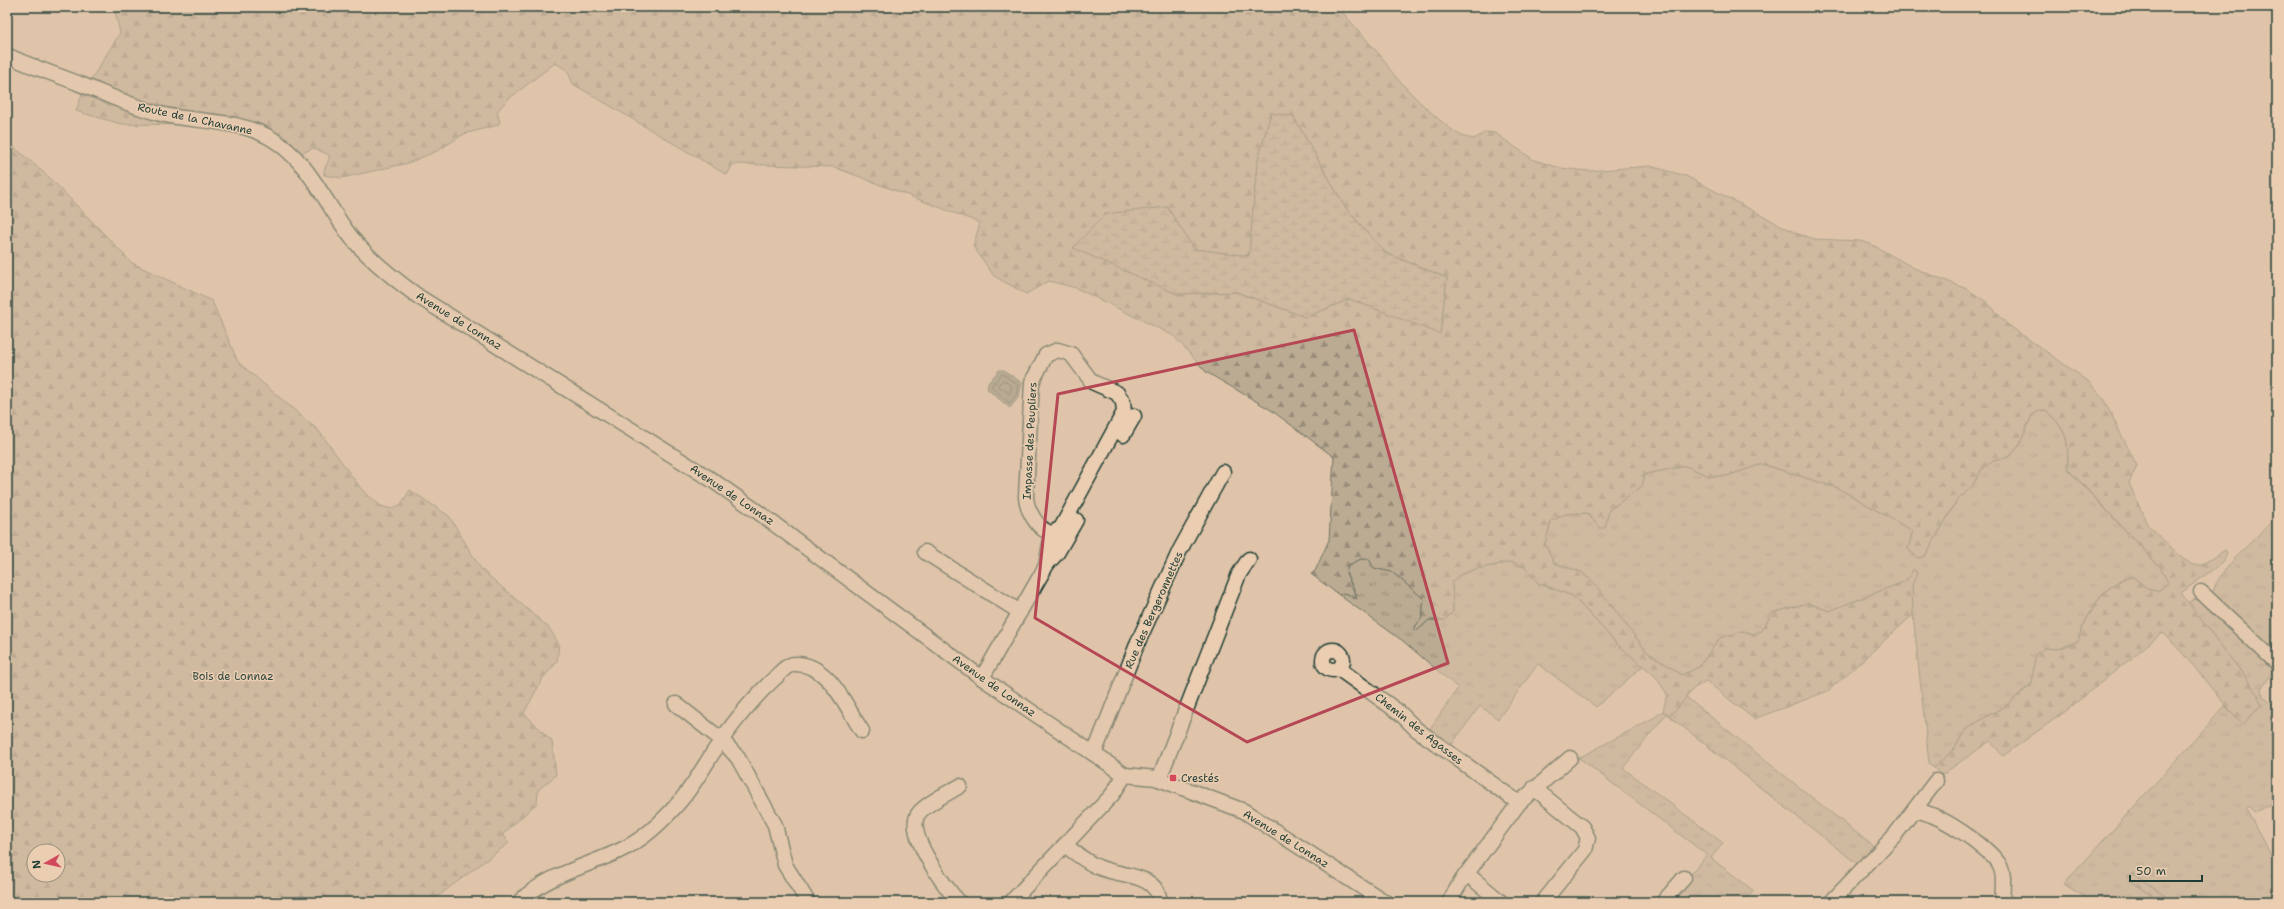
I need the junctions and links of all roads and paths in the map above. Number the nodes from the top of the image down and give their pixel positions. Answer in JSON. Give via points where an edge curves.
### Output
{"nodes":[{"id":1,"x":7,"y":55,"type":"edge"},
{"id":2,"x":321,"y":191,"type":"joint"},
{"id":3,"x":1134,"y":416,"type":"dead end"},
{"id":4,"x":1223,"y":472,"type":"dead end"},
{"id":5,"x":1052,"y":534,"type":"junction"},
{"id":6,"x":925,"y":552,"type":"dead end"},
{"id":7,"x":1249,"y":559,"type":"dead end"},
{"id":8,"x":1046,"y":566,"type":"junction"},
{"id":9,"x":2201,"y":592,"type":"dead end"},
{"id":10,"x":1020,"y":612,"type":"junction"},
{"id":11,"x":2277,"y":663,"type":"edge"},
{"id":12,"x":1339,"y":669,"type":"dead end"},
{"id":13,"x":982,"y":678,"type":"junction"},
{"id":14,"x":676,"y":704,"type":"dead end"},
{"id":15,"x":862,"y":731,"type":"dead end"},
{"id":16,"x":722,"y":740,"type":"junction"},
{"id":17,"x":1094,"y":754,"type":"junction"},
{"id":18,"x":1570,"y":758,"type":"dead end"},
{"id":19,"x":1124,"y":775,"type":"junction"},
{"id":20,"x":1159,"y":779,"type":"junction"},
{"id":21,"x":1936,"y":781,"type":"dead end"},
{"id":22,"x":960,"y":786,"type":"dead end"},
{"id":23,"x":1534,"y":788,"type":"junction"},
{"id":24,"x":1519,"y":803,"type":"junction"},
{"id":25,"x":1914,"y":810,"type":"junction"},
{"id":26,"x":1065,"y":845,"type":"junction"},
{"id":27,"x":1467,"y":874,"type":"junction"},
{"id":28,"x":1684,"y":878,"type":"dead end"},
{"id":29,"x":519,"y":902,"type":"edge"},
{"id":30,"x":808,"y":902,"type":"edge"},
{"id":31,"x":959,"y":902,"type":"edge"},
{"id":32,"x":1011,"y":902,"type":"edge"},
{"id":33,"x":1160,"y":902,"type":"edge"},
{"id":34,"x":1385,"y":902,"type":"edge"},
{"id":35,"x":1449,"y":902,"type":"edge"},
{"id":36,"x":1502,"y":902,"type":"edge"},
{"id":37,"x":1543,"y":902,"type":"edge"},
{"id":38,"x":1663,"y":902,"type":"edge"},
{"id":39,"x":1831,"y":902,"type":"edge"},
{"id":40,"x":2002,"y":902,"type":"edge"}],
"edges":[{"from":1,"to":2,"type":"street","name":"Route de la Chavanne","via":[[39,70],[151,111],[242,127],[260,133],[277,142],[295,157]]},
{"from":2,"to":13,"type":"street","name":"Avenue de Lonnaz","via":[[355,241],[404,286],[712,480]]},
{"from":3,"to":8,"type":"street","via":[[1060,548]]},
{"from":4,"to":17,"type":"street","name":"Rue des Bergeronnettes","via":[[1180,550],[1138,642]]},
{"from":5,"to":5,"type":"street","name":"Impasse des Peupliers","via":[[1061,528],[1122,417],[1125,407],[1117,393],[1092,382],[1071,354],[1058,350],[1046,355],[1032,382],[1026,496],[1030,512],[1044,530]]},
{"from":5,"to":8,"type":"street"},
{"from":6,"to":10,"type":"street"},
{"from":7,"to":20,"type":"street","via":[[1239,574]]},
{"from":8,"to":10,"type":"street"},
{"from":9,"to":11,"type":"street"},
{"from":10,"to":13,"type":"street"},
{"from":12,"to":24,"type":"street","name":"Chemin des Agasses","via":[[1400,713],[1416,729]]},
{"from":13,"to":17,"type":"street","name":"Avenue de Lonnaz"},
{"from":14,"to":16,"type":"street"},
{"from":15,"to":16,"type":"street","via":[[827,678],[815,668],[794,664],[786,668],[752,699]]},
{"from":16,"to":29,"type":"street","via":[[689,791],[664,820],[622,850],[559,874]]},
{"from":16,"to":30,"type":"street","via":[[738,758],[772,818],[786,866]]},
{"from":17,"to":19,"type":"street","name":"Avenue de Lonnaz"},
{"from":18,"to":23,"type":"street"},
{"from":19,"to":20,"type":"street","name":"Avenue de Lonnaz"},
{"from":19,"to":26,"type":"street","via":[[1112,795]]},
{"from":20,"to":34,"type":"street","name":"Avenue de Lonnaz","via":[[1244,811]]},
{"from":21,"to":25,"type":"street"},
{"from":22,"to":31,"type":"street","via":[[923,808],[917,815],[916,826],[925,853],[940,881]]},
{"from":23,"to":24,"type":"street"},
{"from":23,"to":37,"type":"street","via":[[1582,827],[1588,838],[1585,850]]},
{"from":24,"to":27,"type":"street"},
{"from":25,"to":39,"type":"street","via":[[1883,850]]},
{"from":25,"to":40,"type":"street","via":[[1931,814],[1993,855],[2002,873]]},
{"from":26,"to":32,"type":"street"},
{"from":26,"to":33,"type":"street","via":[[1097,867],[1150,883],[1157,891]]},
{"from":27,"to":35,"type":"street"},
{"from":27,"to":36,"type":"street"},
{"from":28,"to":38,"type":"street"}]}
